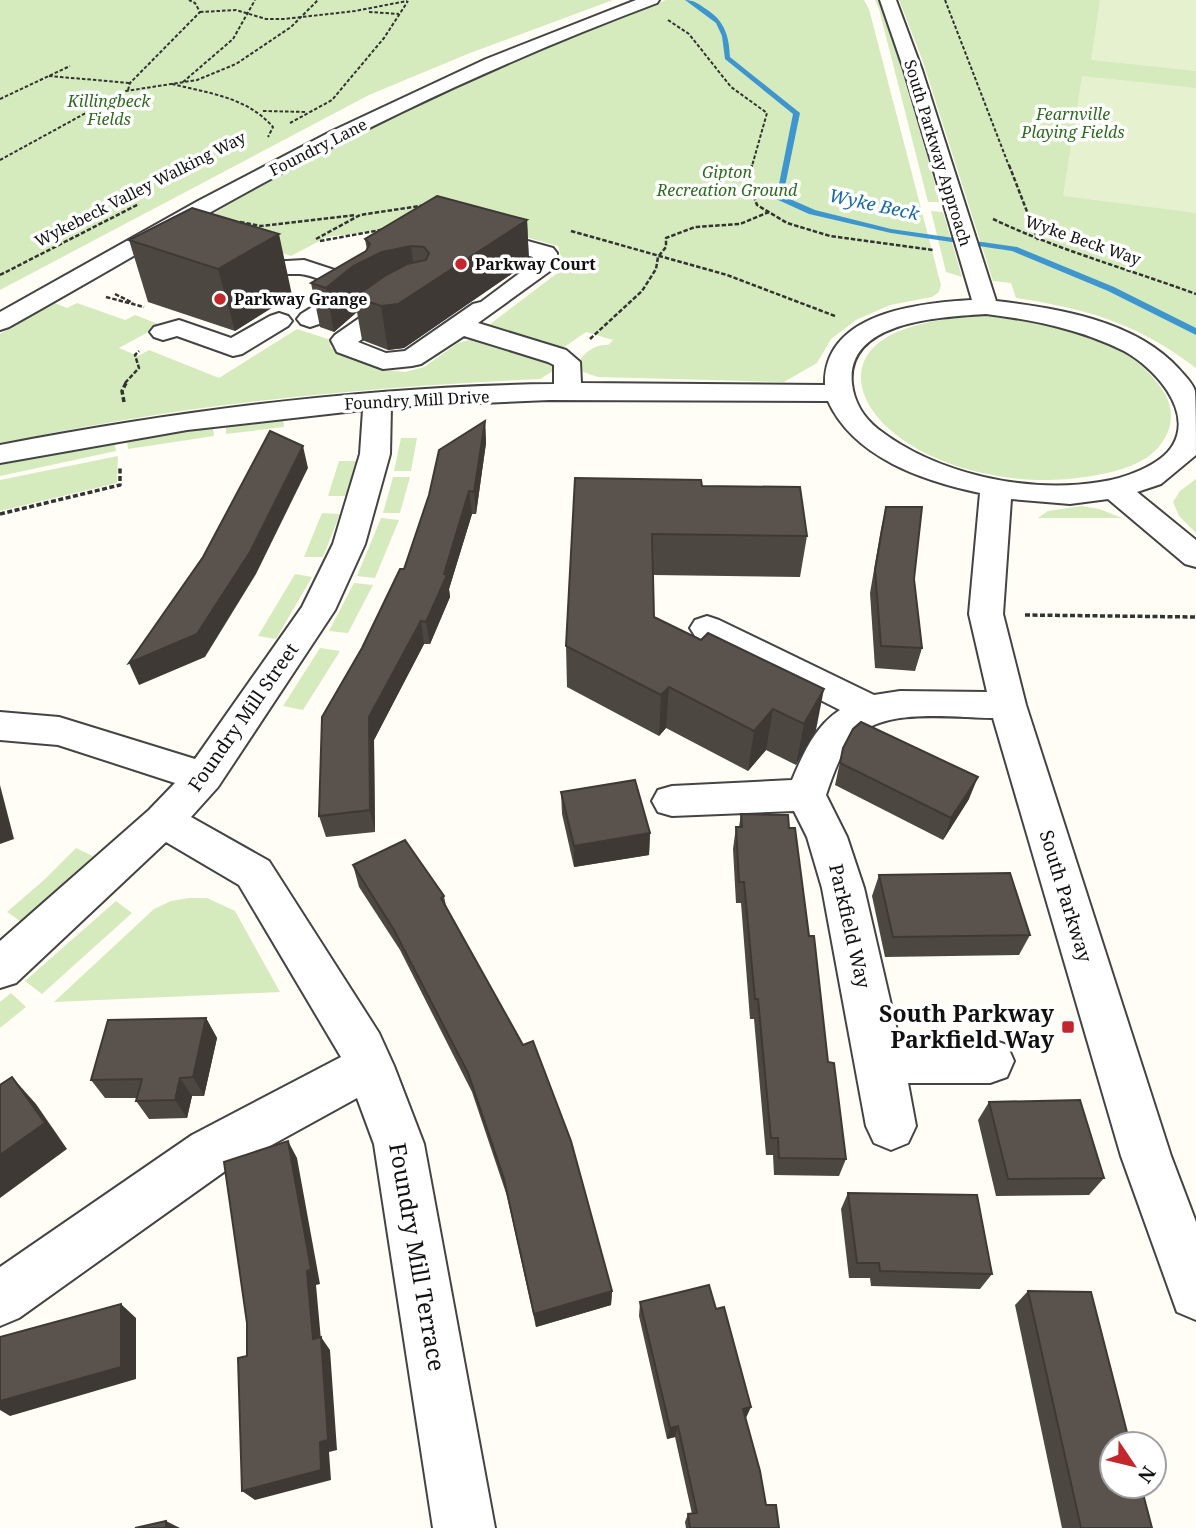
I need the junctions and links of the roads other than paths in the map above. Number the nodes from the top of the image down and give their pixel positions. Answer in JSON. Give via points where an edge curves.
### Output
{"nodes":[{"id":1,"x":888,"y":0,"type":"edge"},
{"id":2,"x":643,"y":3,"type":"edge"},
{"id":3,"x":460,"y":229,"type":"edge"},
{"id":4,"x":154,"y":234,"type":"junction"},
{"id":5,"x":189,"y":243,"type":"edge"},
{"id":6,"x":407,"y":246,"type":"edge"},
{"id":7,"x":214,"y":250,"type":"edge"},
{"id":8,"x":347,"y":282,"type":"junction"},
{"id":9,"x":419,"y":298,"type":"edge"},
{"id":10,"x":986,"y":307,"type":"junction"},
{"id":11,"x":310,"y":319,"type":"dead end"},
{"id":12,"x":279,"y":321,"type":"dead end"},
{"id":13,"x":0,"y":322,"type":"edge"},
{"id":14,"x":456,"y":328,"type":"junction"},
{"id":15,"x":163,"y":332,"type":"road end"},
{"id":16,"x":590,"y":339,"type":"road end"},
{"id":17,"x":562,"y":359,"type":"junction"},
{"id":18,"x":568,"y":392,"type":"junction"},
{"id":19,"x":838,"y":393,"type":"junction"},
{"id":20,"x":377,"y":400,"type":"junction"},
{"id":21,"x":1193,"y":441,"type":"edge"},
{"id":22,"x":0,"y":454,"type":"edge"},
{"id":23,"x":1113,"y":488,"type":"junction"},
{"id":24,"x":996,"y":489,"type":"junction"},
{"id":25,"x":1196,"y":557,"type":"edge"},
{"id":26,"x":707,"y":628,"type":"dead end"},
{"id":27,"x":1008,"y":705,"type":"junction"},
{"id":28,"x":870,"y":709,"type":"junction"},
{"id":29,"x":0,"y":726,"type":"edge"},
{"id":30,"x":204,"y":777,"type":"junction"},
{"id":31,"x":806,"y":795,"type":"junction"},
{"id":32,"x":673,"y":801,"type":"dead end"},
{"id":33,"x":163,"y":821,"type":"junction"},
{"id":34,"x":0,"y":969,"type":"edge"},
{"id":35,"x":880,"y":1061,"type":"junction"},
{"id":36,"x":990,"y":1061,"type":"dead end"},
{"id":37,"x":370,"y":1066,"type":"junction"},
{"id":38,"x":891,"y":1126,"type":"dead end"},
{"id":39,"x":1196,"y":1293,"type":"edge"},
{"id":40,"x":0,"y":1299,"type":"edge"},
{"id":41,"x":464,"y":1528,"type":"edge"}],
"edges":[{"from":1,"to":10,"type":"street","name":"South Parkway Approach"},
{"from":2,"to":4,"type":"street","name":"Foundry Lane","via":[[393,108]]},
{"from":3,"to":14,"type":"street","via":[[545,253],[545,266]]},
{"from":4,"to":5,"type":"street"},
{"from":4,"to":13,"type":"street","name":"Foundry Lane"},
{"from":6,"to":8,"type":"street"},
{"from":7,"to":8,"type":"street","via":[[266,269],[304,267]]},
{"from":8,"to":11,"type":"street","via":[[362,287]]},
{"from":9,"to":14,"type":"street","via":[[406,297],[385,310],[348,336],[346,346],[383,361],[399,361],[412,358]]},
{"from":10,"to":19,"type":"street","via":[[935,309],[891,319],[874,328],[857,338],[839,363]]},
{"from":10,"to":21,"type":"street","via":[[1085,325],[1129,344],[1164,369],[1186,397]]},
{"from":12,"to":15,"type":"street","via":[[233,348],[179,328]]},
{"from":14,"to":17,"type":"street"},
{"from":16,"to":17,"type":"street"},
{"from":17,"to":18,"type":"street"},
{"from":18,"to":19,"type":"street","name":"Foundry Mill Drive"},
{"from":18,"to":20,"type":"street","name":"Foundry Mill Drive"},
{"from":19,"to":24,"type":"street","via":[[850,417],[889,450],[939,474]]},
{"from":20,"to":22,"type":"street","name":"Foundry Mill Drive","via":[[127,428]]},
{"from":20,"to":30,"type":"street","name":"Foundry Mill Street","via":[[375,454],[349,544],[318,610]]},
{"from":21,"to":23,"type":"street","via":[[1156,474]]},
{"from":23,"to":24,"type":"street","via":[[1055,495]]},
{"from":23,"to":25,"type":"street"},
{"from":24,"to":27,"type":"street","name":"South Parkway","via":[[986,614]]},
{"from":26,"to":28,"type":"street"},
{"from":27,"to":28,"type":"street","via":[[900,704]]},
{"from":27,"to":39,"type":"street","name":"South Parkway","via":[[1146,1156]]},
{"from":28,"to":31,"type":"street","via":[[842,727],[821,756]]},
{"from":29,"to":30,"type":"street","via":[[59,731]]},
{"from":30,"to":33,"type":"street","name":"Foundry Mill Street"},
{"from":31,"to":32,"type":"street"},
{"from":31,"to":35,"type":"street","name":"Parkfield Way","via":[[827,837],[843,888]]},
{"from":33,"to":34,"type":"street","name":"Foundry Mill Street"},
{"from":33,"to":37,"type":"street","name":"Foundry Mill Terrace","via":[[254,873]]},
{"from":35,"to":36,"type":"street"},
{"from":35,"to":38,"type":"street","name":"Parkfield Way"},
{"from":37,"to":40,"type":"street","via":[[210,1152]]},
{"from":37,"to":41,"type":"street","name":"Foundry Mill Terrace","via":[[399,1144]]}]}
